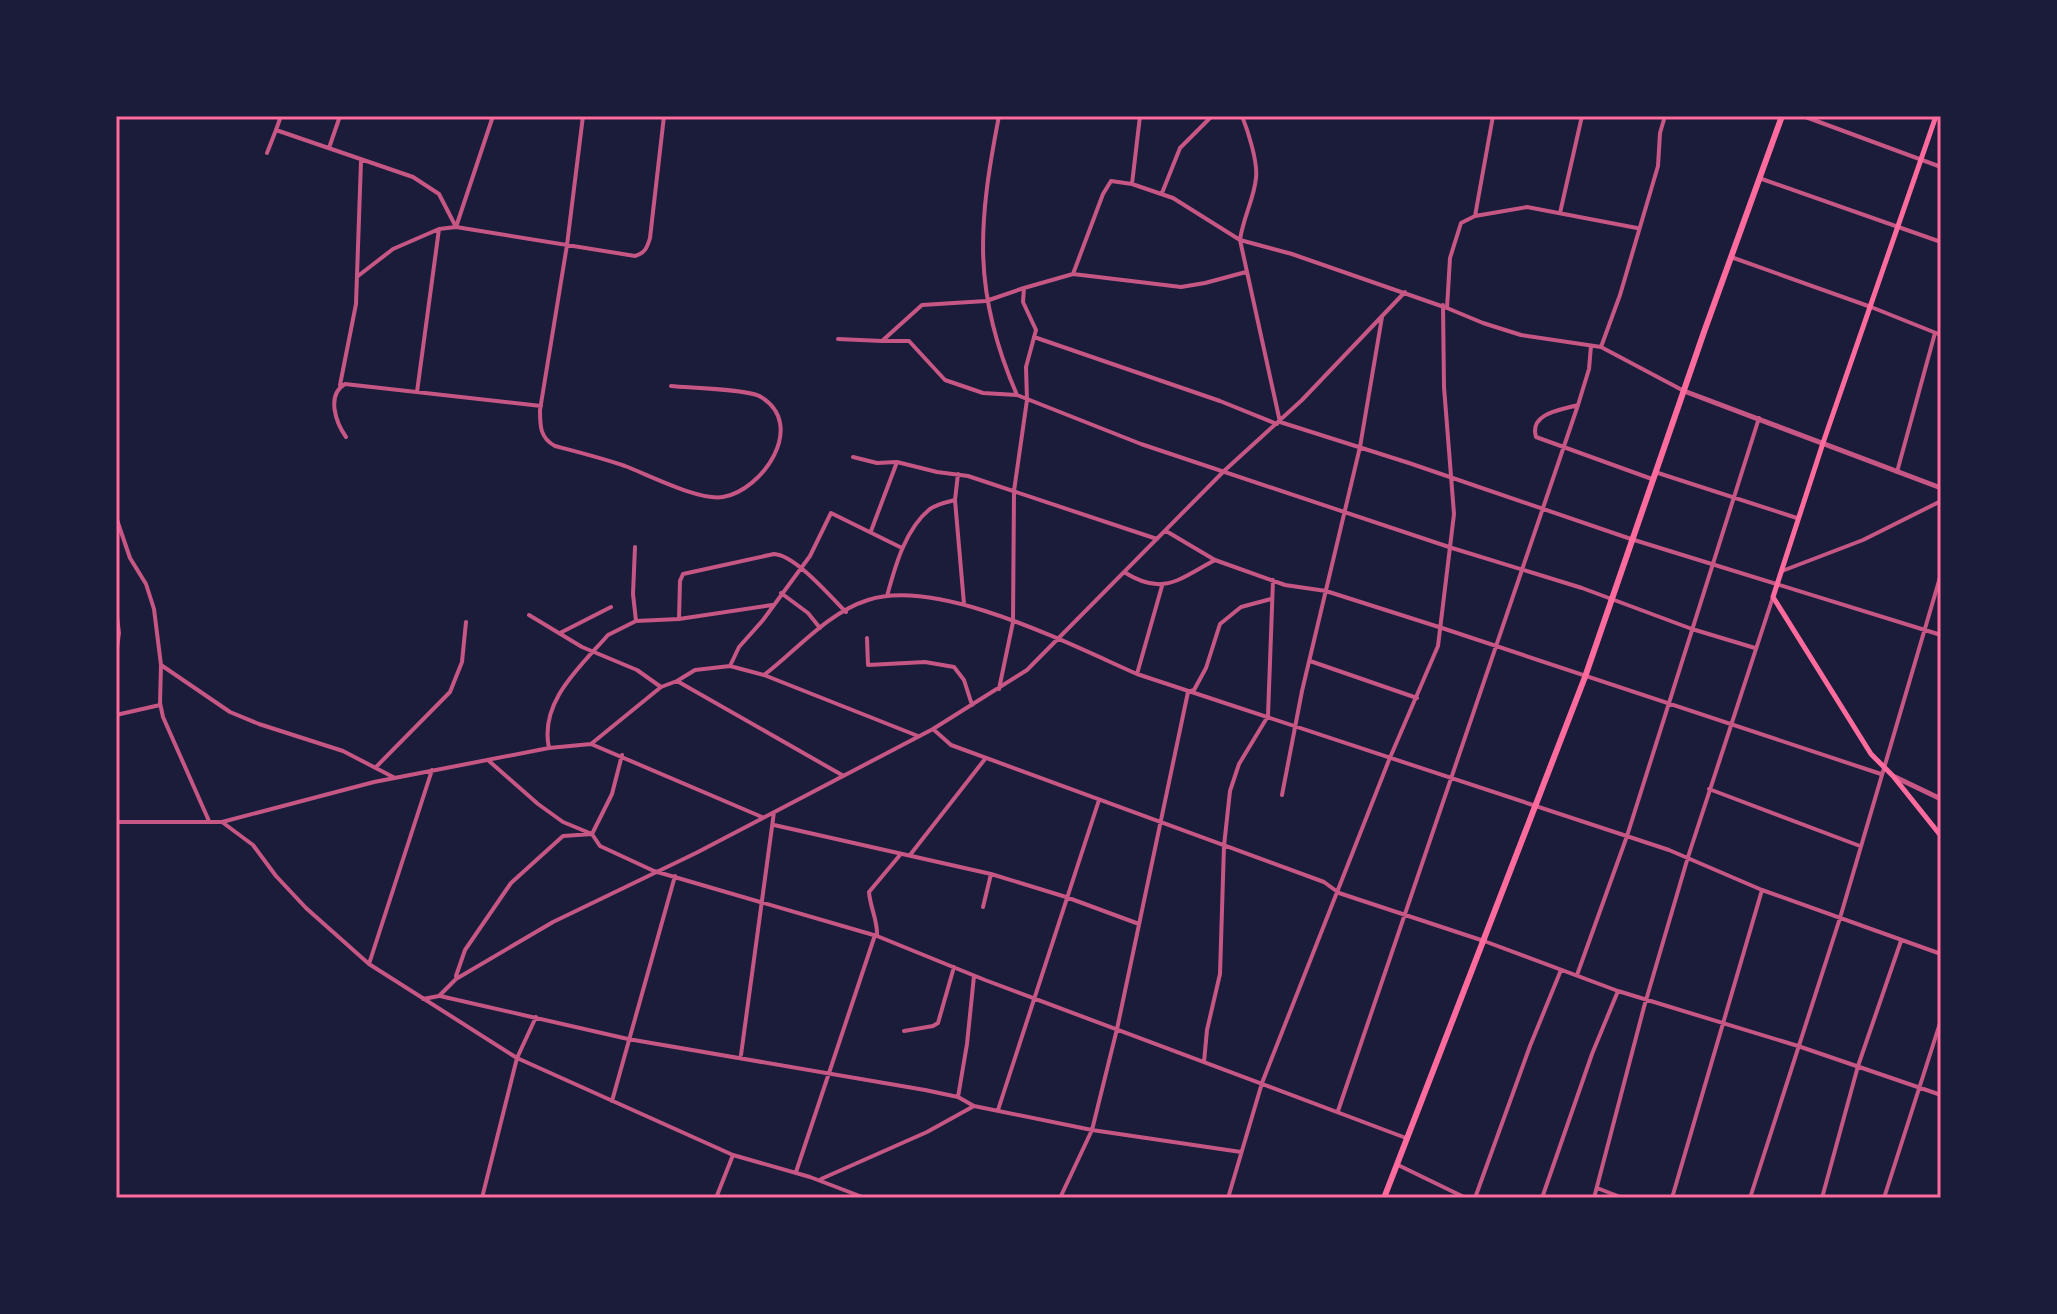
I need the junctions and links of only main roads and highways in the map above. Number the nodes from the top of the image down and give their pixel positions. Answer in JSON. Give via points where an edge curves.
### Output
{"nodes":[{"id":1,"x":1782,"y":116,"type":"edge"},
{"id":2,"x":1936,"y":116,"type":"edge"},
{"id":3,"x":1941,"y":836,"type":"edge"},
{"id":4,"x":1384,"y":1198,"type":"edge"}],
"edges":[{"from":1,"to":4,"type":"highway","via":[[1585,677]]},
{"from":2,"to":3,"type":"main road","via":[[1773,597],[1871,754]]}]}
